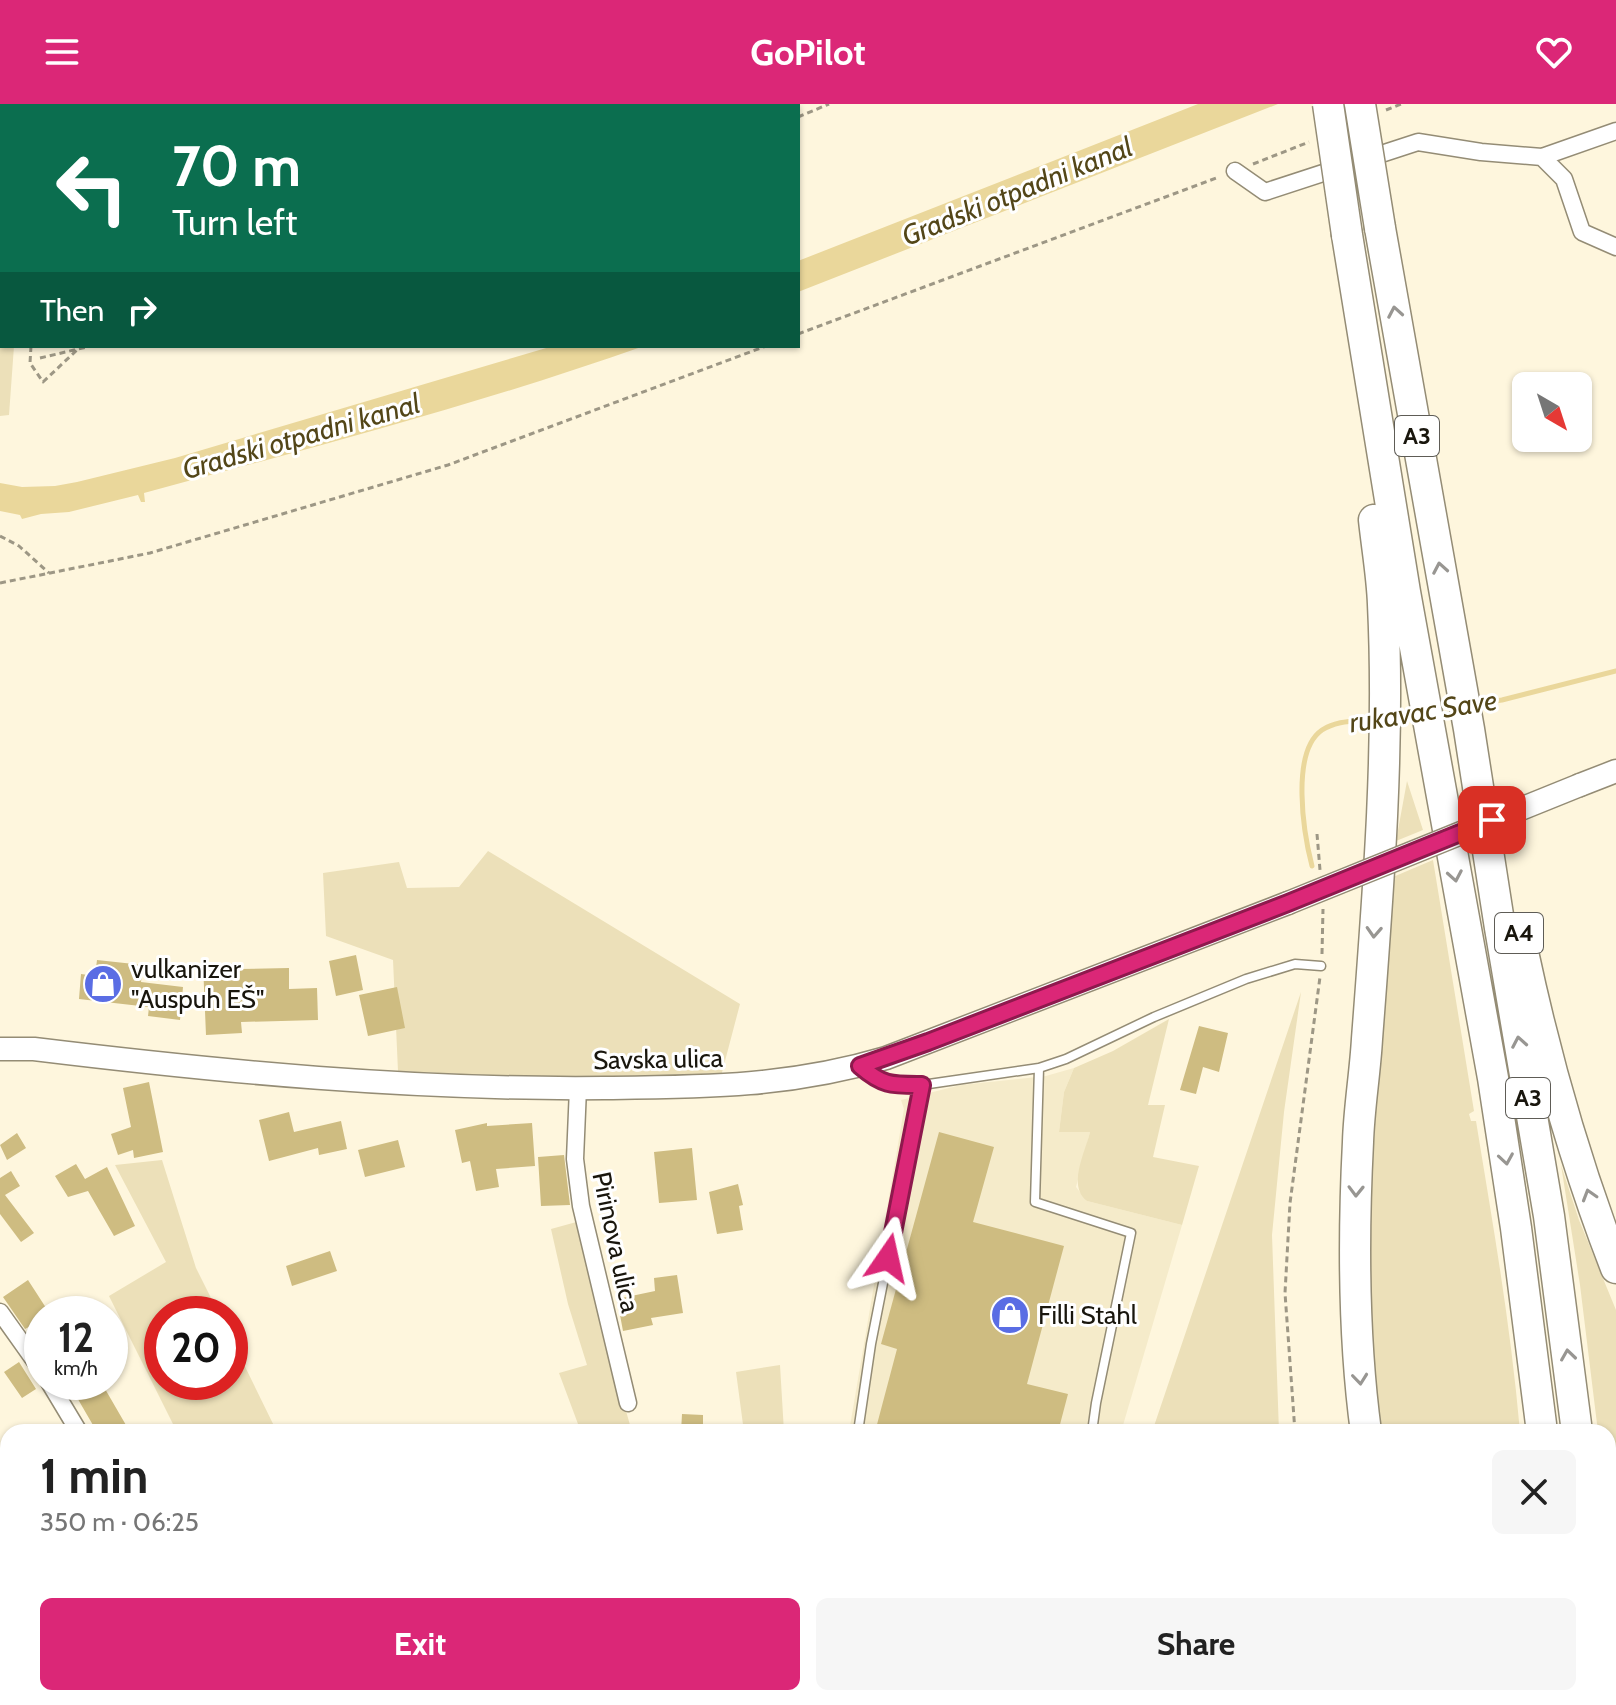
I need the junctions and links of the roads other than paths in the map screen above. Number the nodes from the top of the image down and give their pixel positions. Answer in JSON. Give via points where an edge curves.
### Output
{"nodes":[{"id":1,"x":1328,"y":104,"type":"edge"},
{"id":2,"x":1360,"y":104,"type":"edge"},
{"id":3,"x":1616,"y":131,"type":"edge"},
{"id":4,"x":1542,"y":157,"type":"junction"},
{"id":5,"x":1235,"y":171,"type":"road end"},
{"id":6,"x":1616,"y":247,"type":"edge"},
{"id":7,"x":1363,"y":336,"type":"junction"},
{"id":8,"x":1480,"y":763,"type":"junction"},
{"id":9,"x":1616,"y":771,"type":"edge"},
{"id":10,"x":1321,"y":966,"type":"road end"},
{"id":11,"x":0,"y":1049,"type":"edge"},
{"id":12,"x":860,"y":1066,"type":"junction"},
{"id":13,"x":1039,"y":1068,"type":"junction"},
{"id":14,"x":922,"y":1085,"type":"junction"},
{"id":15,"x":578,"y":1088,"type":"junction"},
{"id":16,"x":1616,"y":1268,"type":"edge"},
{"id":17,"x":0,"y":1312,"type":"edge"},
{"id":18,"x":24,"y":1346,"type":"edge"},
{"id":19,"x":60,"y":1400,"type":"edge"},
{"id":20,"x":628,"y":1403,"type":"dead end"},
{"id":21,"x":74,"y":1424,"type":"edge"},
{"id":22,"x":859,"y":1424,"type":"edge"},
{"id":23,"x":1093,"y":1424,"type":"edge"},
{"id":24,"x":1365,"y":1424,"type":"edge"},
{"id":25,"x":1541,"y":1424,"type":"edge"},
{"id":26,"x":1576,"y":1424,"type":"edge"}],
"edges":[{"from":1,"to":7,"type":"highway","number":"A3","bridge":true},
{"from":8,"to":2,"type":"highway","number":"A3","one_way":true,"bridge":true,"via":[[1469,729]]},
{"from":3,"to":4,"type":"street"},
{"from":4,"to":5,"type":"street","via":[[1418,142],[1265,192]]},
{"from":4,"to":6,"type":"street","via":[[1564,179],[1582,232]]},
{"from":7,"to":24,"type":"highway","one_way":true,"via":[[1354,369],[1374,516],[1385,657],[1355,1232],[1355,1326]]},
{"from":7,"to":25,"type":"highway","number":"A3","one_way":true,"via":[[1493,1078]]},
{"from":16,"to":8,"type":"highway","number":"A4","one_way":true,"via":[[1560,1103]]},
{"from":26,"to":8,"type":"highway","number":"A3","one_way":true},
{"from":9,"to":12,"type":"main road","name":"Savska ulica","bridge":true},
{"from":10,"to":13,"type":"lane","via":[[1295,964],[1246,979]]},
{"from":11,"to":15,"type":"main road","name":"Savska ulica","via":[[305,1078]]},
{"from":12,"to":14,"type":"lane","via":[[876,1080]]},
{"from":12,"to":15,"type":"main road","name":"Savska ulica","via":[[768,1083]]},
{"from":13,"to":14,"type":"lane"},
{"from":13,"to":23,"type":"lane","via":[[1035,1202],[1131,1233]]},
{"from":14,"to":22,"type":"lane"},
{"from":15,"to":20,"type":"street","name":"Pirinova ulica","via":[[575,1159],[581,1206]]},
{"from":17,"to":18,"type":"street"},
{"from":19,"to":21,"type":"street"}]}
